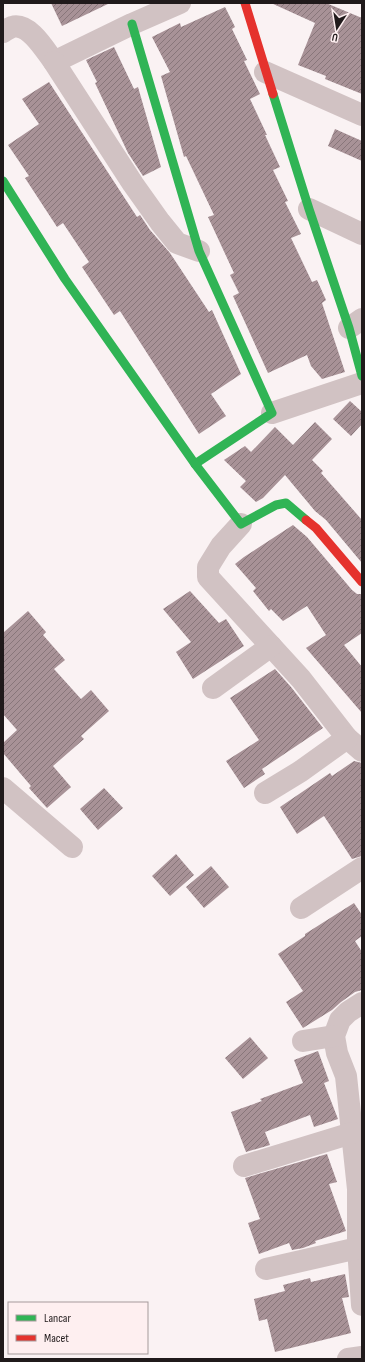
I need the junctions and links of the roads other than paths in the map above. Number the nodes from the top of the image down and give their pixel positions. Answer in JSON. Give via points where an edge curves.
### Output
{"nodes":[{"id":1,"x":180,"y":3,"type":"edge"},
{"id":2,"x":245,"y":3,"type":"edge"},
{"id":3,"x":132,"y":24,"type":"junction"},
{"id":4,"x":3,"y":32,"type":"edge"},
{"id":5,"x":54,"y":62,"type":"junction"},
{"id":6,"x":265,"y":72,"type":"junction"},
{"id":7,"x":362,"y":115,"type":"edge"},
{"id":8,"x":3,"y":181,"type":"edge"},
{"id":9,"x":309,"y":209,"type":"junction"},
{"id":10,"x":362,"y":234,"type":"edge"},
{"id":11,"x":199,"y":251,"type":"junction"},
{"id":12,"x":356,"y":324,"type":"edge"},
{"id":13,"x":362,"y":376,"type":"edge"},
{"id":14,"x":362,"y":383,"type":"edge"},
{"id":15,"x":272,"y":413,"type":"junction"},
{"id":16,"x":195,"y":464,"type":"junction"},
{"id":17,"x":241,"y":524,"type":"junction"},
{"id":18,"x":362,"y":582,"type":"edge"},
{"id":19,"x":271,"y":646,"type":"junction"},
{"id":20,"x":213,"y":688,"type":"dead end"},
{"id":21,"x":355,"y":744,"type":"edge"},
{"id":22,"x":3,"y":788,"type":"edge"},
{"id":23,"x":265,"y":793,"type":"dead end"},
{"id":24,"x":72,"y":847,"type":"dead end"},
{"id":25,"x":362,"y":868,"type":"edge"},
{"id":26,"x":302,"y":908,"type":"dead end"},
{"id":27,"x":362,"y":1003,"type":"edge"},
{"id":28,"x":334,"y":1036,"type":"junction"},
{"id":29,"x":303,"y":1041,"type":"dead end"},
{"id":30,"x":352,"y":1133,"type":"junction"},
{"id":31,"x":244,"y":1166,"type":"dead end"},
{"id":32,"x":358,"y":1248,"type":"junction"},
{"id":33,"x":266,"y":1269,"type":"dead end"},
{"id":34,"x":362,"y":1305,"type":"edge"},
{"id":35,"x":362,"y":1357,"type":"edge"},
{"id":36,"x":348,"y":1359,"type":"edge"}],
"edges":[{"from":1,"to":3,"type":"street"},
{"from":2,"to":6,"type":"street"},
{"from":3,"to":5,"type":"street"},
{"from":3,"to":11,"type":"street"},
{"from":4,"to":5,"type":"street","via":[[12,27],[23,27],[34,36]]},
{"from":5,"to":11,"type":"street","via":[[160,222],[177,243]]},
{"from":6,"to":7,"type":"street"},
{"from":6,"to":9,"type":"street"},
{"from":8,"to":16,"type":"street","via":[[65,279]]},
{"from":9,"to":10,"type":"street"},
{"from":9,"to":12,"type":"street"},
{"from":11,"to":15,"type":"street"},
{"from":12,"to":13,"type":"street"},
{"from":14,"to":15,"type":"street"},
{"from":15,"to":16,"type":"street"},
{"from":16,"to":17,"type":"street"},
{"from":17,"to":18,"type":"street","via":[[276,505],[286,503],[316,528]]},
{"from":17,"to":19,"type":"street","via":[[208,567],[208,577]]},
{"from":19,"to":20,"type":"street"},
{"from":19,"to":21,"type":"street"},
{"from":21,"to":23,"type":"street","via":[[301,770]]},
{"from":22,"to":24,"type":"street"},
{"from":25,"to":26,"type":"street"},
{"from":27,"to":28,"type":"street","via":[[340,1020]]},
{"from":28,"to":29,"type":"street"},
{"from":28,"to":30,"type":"street","via":[[337,1053],[346,1076]]},
{"from":30,"to":31,"type":"street"},
{"from":30,"to":32,"type":"street","via":[[358,1189]]},
{"from":32,"to":33,"type":"street"},
{"from":32,"to":34,"type":"street"},
{"from":35,"to":36,"type":"street"}]}
